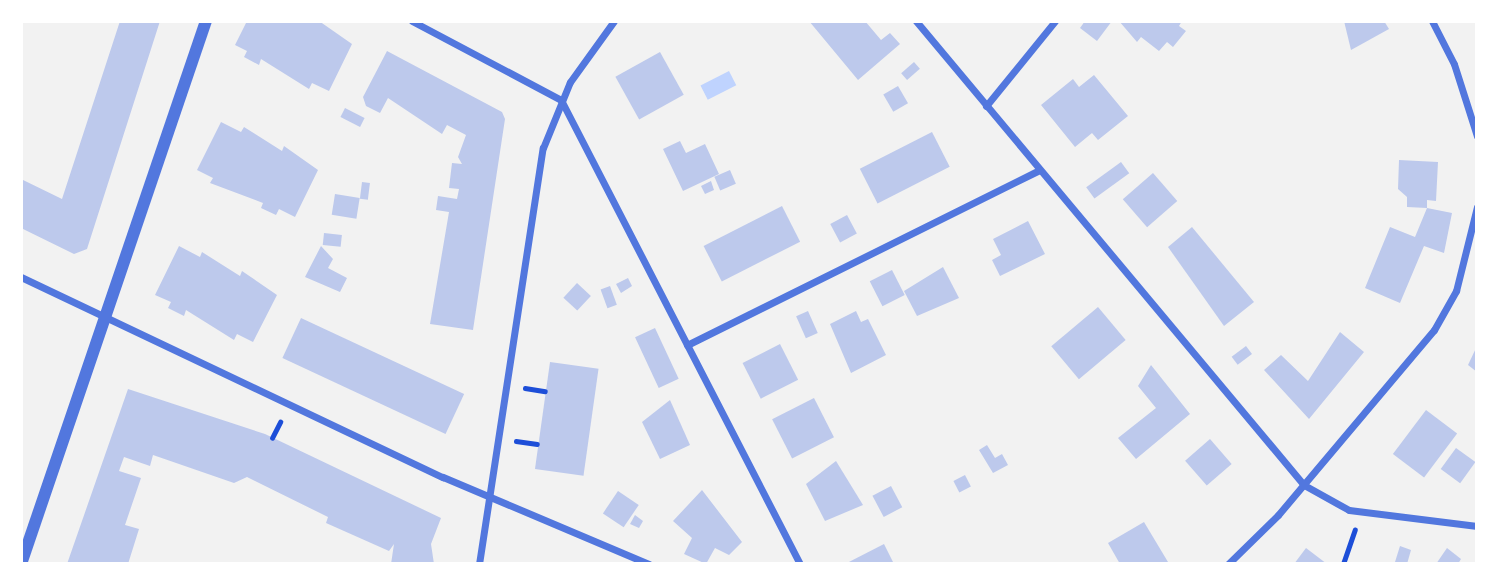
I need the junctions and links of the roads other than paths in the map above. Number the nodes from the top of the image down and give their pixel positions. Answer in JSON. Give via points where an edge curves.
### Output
{"nodes":[{"id":1,"x":206,"y":21,"type":"edge"},
{"id":2,"x":412,"y":21,"type":"edge"},
{"id":3,"x":614,"y":21,"type":"edge"},
{"id":4,"x":916,"y":21,"type":"edge"},
{"id":5,"x":1055,"y":21,"type":"edge"},
{"id":6,"x":1432,"y":21,"type":"edge"},
{"id":7,"x":561,"y":100,"type":"junction"},
{"id":8,"x":986,"y":106,"type":"junction"},
{"id":9,"x":1477,"y":136,"type":"edge"},
{"id":10,"x":1039,"y":170,"type":"junction"},
{"id":11,"x":1477,"y":207,"type":"edge"},
{"id":12,"x":21,"y":277,"type":"edge"},
{"id":13,"x":108,"y":318,"type":"junction"},
{"id":14,"x":687,"y":345,"type":"junction"},
{"id":15,"x":1304,"y":485,"type":"junction"},
{"id":16,"x":489,"y":496,"type":"junction"},
{"id":17,"x":1477,"y":526,"type":"edge"},
{"id":18,"x":21,"y":564,"type":"edge"},
{"id":19,"x":479,"y":564,"type":"edge"},
{"id":20,"x":649,"y":564,"type":"edge"},
{"id":21,"x":800,"y":564,"type":"edge"},
{"id":22,"x":1228,"y":564,"type":"edge"}],
"edges":[{"from":1,"to":13,"type":"street"},
{"from":2,"to":7,"type":"street"},
{"from":3,"to":7,"type":"street"},
{"from":4,"to":8,"type":"street"},
{"from":5,"to":8,"type":"street"},
{"from":6,"to":9,"type":"street","via":[[1454,64]]},
{"from":7,"to":14,"type":"street"},
{"from":7,"to":16,"type":"street","via":[[542,148]]},
{"from":8,"to":10,"type":"street"},
{"from":10,"to":14,"type":"street"},
{"from":10,"to":15,"type":"street"},
{"from":11,"to":15,"type":"street","via":[[1456,291],[1434,330]]},
{"from":12,"to":13,"type":"street"},
{"from":13,"to":16,"type":"street"},
{"from":13,"to":18,"type":"street"},
{"from":14,"to":21,"type":"street"},
{"from":15,"to":17,"type":"street","via":[[1349,510]]},
{"from":15,"to":22,"type":"street"},
{"from":16,"to":19,"type":"street"},
{"from":16,"to":20,"type":"street"}]}
